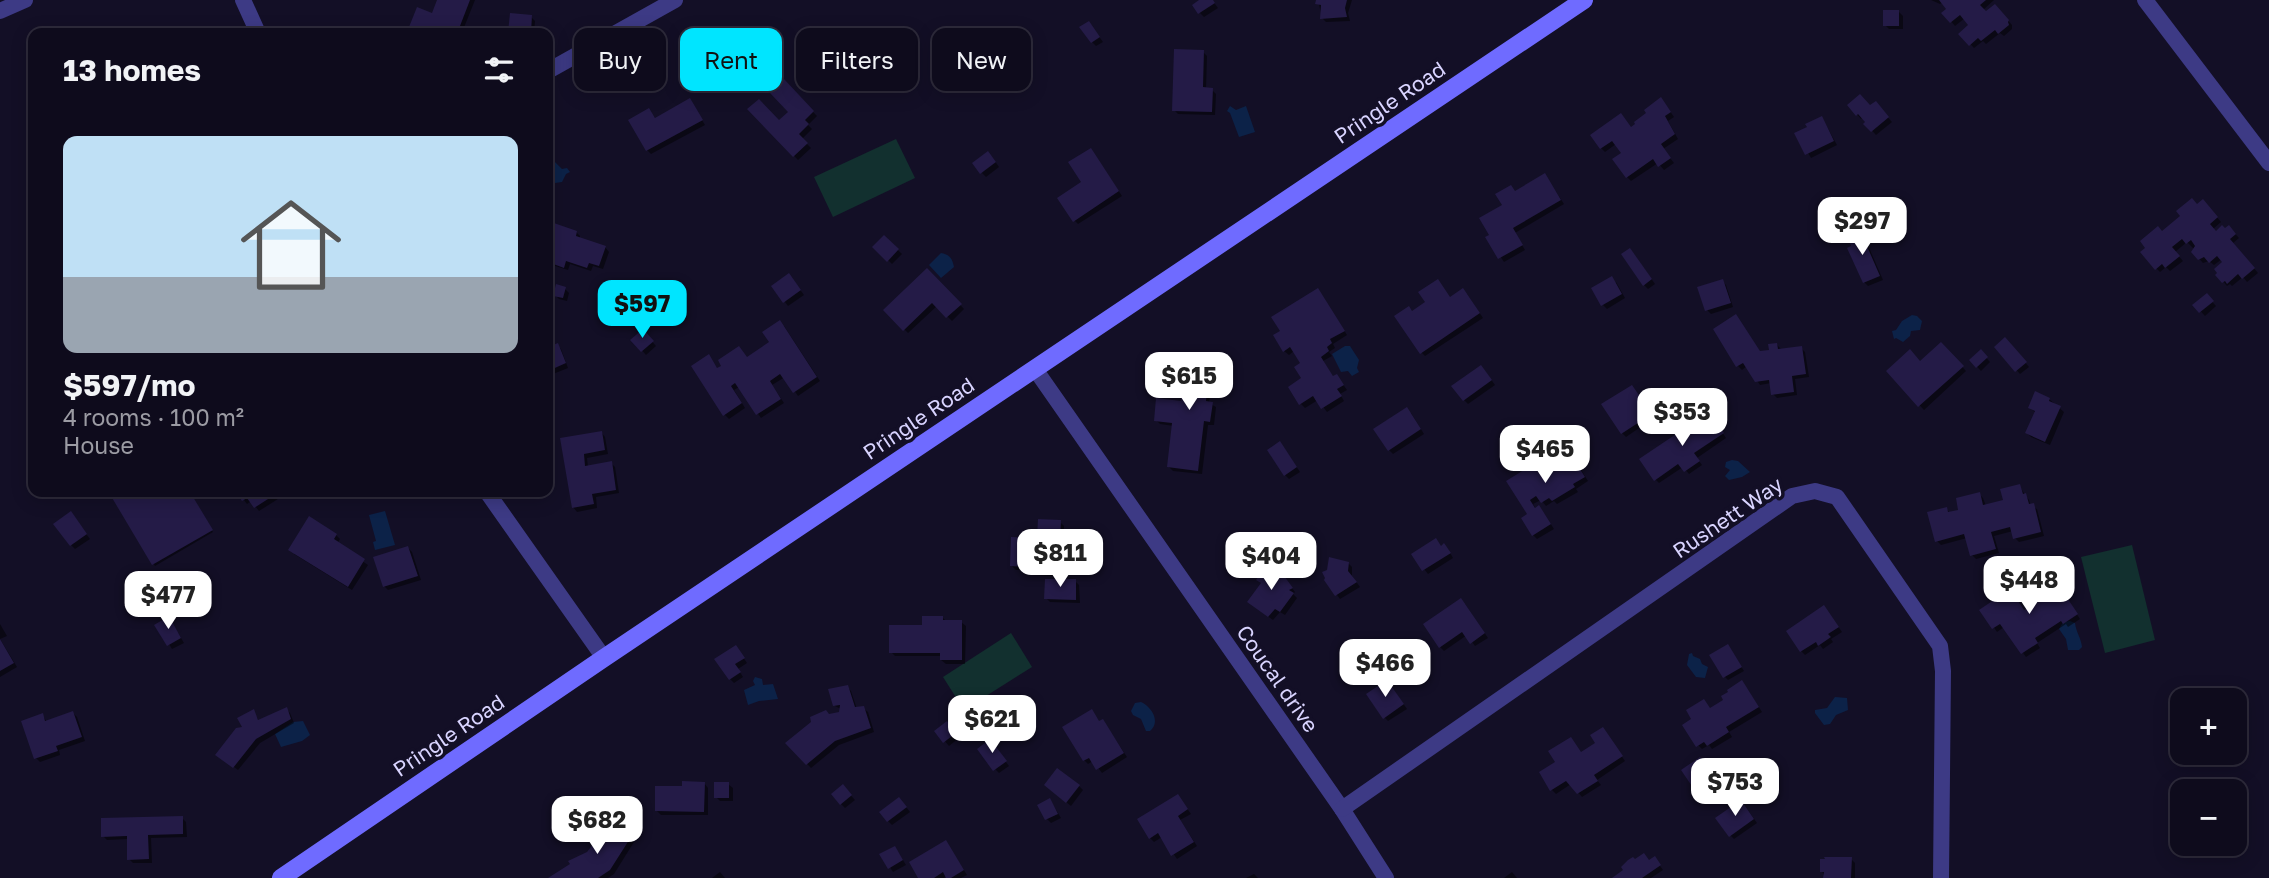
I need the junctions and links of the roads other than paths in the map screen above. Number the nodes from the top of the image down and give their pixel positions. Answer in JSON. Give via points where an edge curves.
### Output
{"nodes":[{"id":1,"x":25,"y":0,"type":"edge"},
{"id":2,"x":243,"y":0,"type":"edge"},
{"id":3,"x":676,"y":0,"type":"edge"},
{"id":4,"x":1584,"y":0,"type":"edge"},
{"id":5,"x":2145,"y":0,"type":"edge"},
{"id":6,"x":0,"y":11,"type":"edge"},
{"id":7,"x":256,"y":28,"type":"edge"},
{"id":8,"x":553,"y":68,"type":"edge"},
{"id":9,"x":2269,"y":163,"type":"edge"},
{"id":10,"x":1035,"y":369,"type":"junction"},
{"id":11,"x":491,"y":497,"type":"edge"},
{"id":12,"x":604,"y":658,"type":"junction"},
{"id":13,"x":1342,"y":809,"type":"junction"},
{"id":14,"x":281,"y":878,"type":"edge"},
{"id":15,"x":1386,"y":878,"type":"edge"},
{"id":16,"x":1941,"y":878,"type":"edge"}],
"edges":[{"from":1,"to":6,"type":"street"},
{"from":2,"to":7,"type":"street"},
{"from":3,"to":8,"type":"street"},
{"from":4,"to":10,"type":"street","name":"Pringle Road"},
{"from":5,"to":9,"type":"street"},
{"from":10,"to":12,"type":"street","name":"Pringle Road"},
{"from":10,"to":13,"type":"street","name":"Coucal drive"},
{"from":11,"to":12,"type":"street"},
{"from":12,"to":14,"type":"street","name":"Pringle Road"},
{"from":13,"to":15,"type":"street","name":"Coucal drive"},
{"from":13,"to":16,"type":"street","name":"Rushett Way","via":[[1792,496],[1815,491],[1837,497],[1940,646]]}]}
